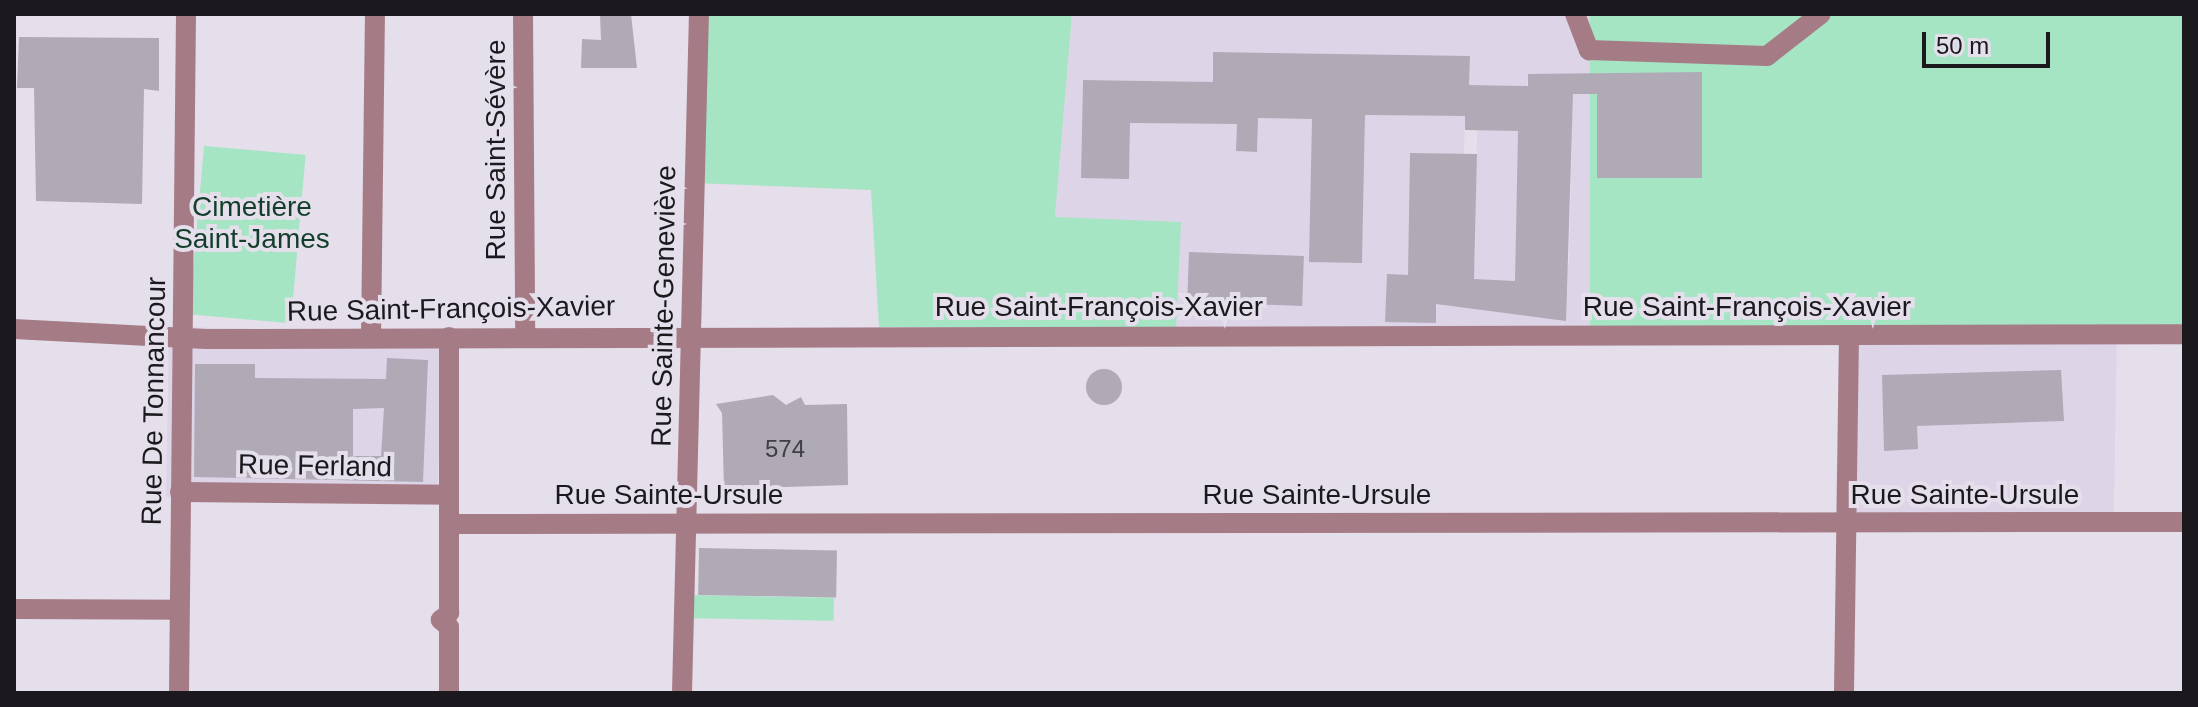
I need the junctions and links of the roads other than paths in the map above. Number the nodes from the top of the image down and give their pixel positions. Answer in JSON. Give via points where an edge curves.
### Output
{"nodes":[{"id":1,"x":186,"y":14,"type":"edge"},
{"id":2,"x":375,"y":14,"type":"edge"},
{"id":3,"x":523,"y":14,"type":"edge"},
{"id":4,"x":699,"y":14,"type":"edge"},
{"id":5,"x":1575,"y":14,"type":"edge"},
{"id":6,"x":1821,"y":14,"type":"edge"},
{"id":7,"x":14,"y":329,"type":"edge"},
{"id":8,"x":525,"y":334,"type":"junction"},
{"id":9,"x":2184,"y":334,"type":"edge"},
{"id":10,"x":691,"y":335,"type":"junction"},
{"id":11,"x":1849,"y":335,"type":"junction"},
{"id":12,"x":182,"y":337,"type":"junction"},
{"id":13,"x":449,"y":337,"type":"junction"},
{"id":14,"x":371,"y":338,"type":"junction"},
{"id":15,"x":180,"y":492,"type":"junction"},
{"id":16,"x":449,"y":495,"type":"junction"},
{"id":17,"x":2184,"y":522,"type":"edge"},
{"id":18,"x":686,"y":523,"type":"junction"},
{"id":19,"x":1846,"y":523,"type":"junction"},
{"id":20,"x":449,"y":524,"type":"junction"},
{"id":21,"x":14,"y":609,"type":"edge"},
{"id":22,"x":179,"y":610,"type":"junction"},
{"id":23,"x":179,"y":693,"type":"edge"},
{"id":24,"x":449,"y":693,"type":"edge"},
{"id":25,"x":682,"y":693,"type":"edge"},
{"id":26,"x":1844,"y":693,"type":"edge"}],
"edges":[{"from":1,"to":12,"type":"street","name":"Rue De Tonnancour"},
{"from":2,"to":14,"type":"street"},
{"from":3,"to":8,"type":"street","name":"Rue Saint-Sévère"},
{"from":4,"to":10,"type":"street","name":"Rue Sainte-Geneviève"},
{"from":5,"to":6,"type":"street","via":[[1589,50],[1767,56]]},
{"from":7,"to":12,"type":"street","name":"Rue Saint-François-Xavier"},
{"from":8,"to":10,"type":"street","name":"Rue Saint-François-Xavier"},
{"from":8,"to":13,"type":"street","name":"Rue Saint-François-Xavier"},
{"from":9,"to":11,"type":"street","name":"Rue Saint-François-Xavier"},
{"from":10,"to":11,"type":"street","name":"Rue Saint-François-Xavier"},
{"from":10,"to":18,"type":"street","name":"Rue Sainte-Geneviève"},
{"from":11,"to":19,"type":"street"},
{"from":12,"to":14,"type":"street","name":"Rue Saint-François-Xavier"},
{"from":12,"to":15,"type":"street","name":"Rue De Tonnancour"},
{"from":13,"to":14,"type":"street","name":"Rue Saint-François-Xavier"},
{"from":13,"to":16,"type":"street"},
{"from":15,"to":16,"type":"street","name":"Rue Ferland"},
{"from":15,"to":22,"type":"street","name":"Rue De Tonnancour"},
{"from":16,"to":20,"type":"street"},
{"from":17,"to":19,"type":"street","name":"Rue Sainte-Ursule"},
{"from":18,"to":19,"type":"street","name":"Rue Sainte-Ursule"},
{"from":18,"to":20,"type":"street","name":"Rue Sainte-Ursule"},
{"from":18,"to":25,"type":"street","name":"Rue Sainte-Geneviève"},
{"from":19,"to":26,"type":"street"},
{"from":20,"to":24,"type":"street","via":[[449,613],[441,620],[449,627]]},
{"from":21,"to":22,"type":"street"},
{"from":22,"to":23,"type":"street","name":"Rue De Tonnancour"}]}
